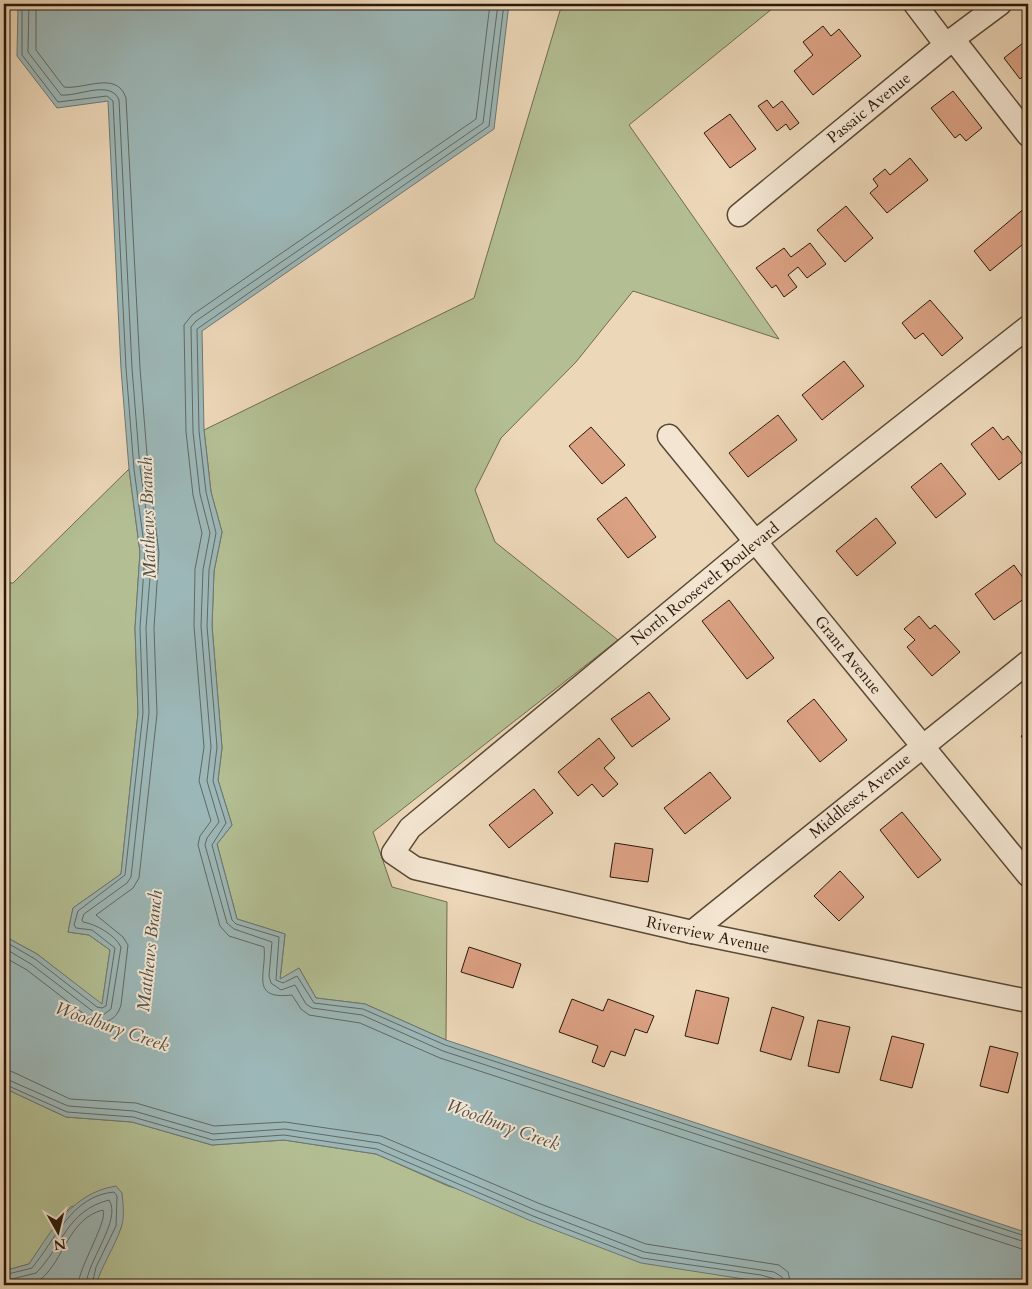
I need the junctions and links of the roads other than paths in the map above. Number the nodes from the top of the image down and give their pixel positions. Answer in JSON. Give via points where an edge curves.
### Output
{"nodes":[{"id":1,"x":915,"y":4,"type":"edge"},
{"id":2,"x":1000,"y":4,"type":"edge"},
{"id":3,"x":950,"y":42,"type":"junction"},
{"id":4,"x":1028,"y":135,"type":"edge"},
{"id":5,"x":739,"y":215,"type":"dead end"},
{"id":6,"x":1028,"y":327,"type":"edge"},
{"id":7,"x":669,"y":436,"type":"dead end"},
{"id":8,"x":756,"y":541,"type":"junction"},
{"id":9,"x":1028,"y":662,"type":"edge"},
{"id":10,"x":921,"y":746,"type":"junction"},
{"id":11,"x":393,"y":853,"type":"joint"},
{"id":12,"x":1028,"y":874,"type":"edge"},
{"id":13,"x":692,"y":932,"type":"junction"},
{"id":14,"x":1028,"y":1001,"type":"edge"}],
"edges":[{"from":1,"to":3,"type":"street"},
{"from":2,"to":3,"type":"street","name":"Passaic Avenue"},
{"from":3,"to":4,"type":"street"},
{"from":3,"to":5,"type":"street","name":"Passaic Avenue"},
{"from":6,"to":8,"type":"street","name":"North Roosevelt Boulevard"},
{"from":7,"to":8,"type":"street","name":"Grant Avenue"},
{"from":8,"to":10,"type":"street","name":"Grant Avenue"},
{"from":8,"to":11,"type":"street","name":"North Roosevelt Boulevard","via":[[410,828]]},
{"from":9,"to":10,"type":"street","name":"Middlesex Avenue"},
{"from":10,"to":12,"type":"street","name":"Grant Avenue"},
{"from":10,"to":13,"type":"street","name":"Middlesex Avenue"},
{"from":11,"to":13,"type":"street","name":"Riverview Avenue","via":[[415,868]]},
{"from":13,"to":14,"type":"street","name":"Riverview Avenue"}]}
